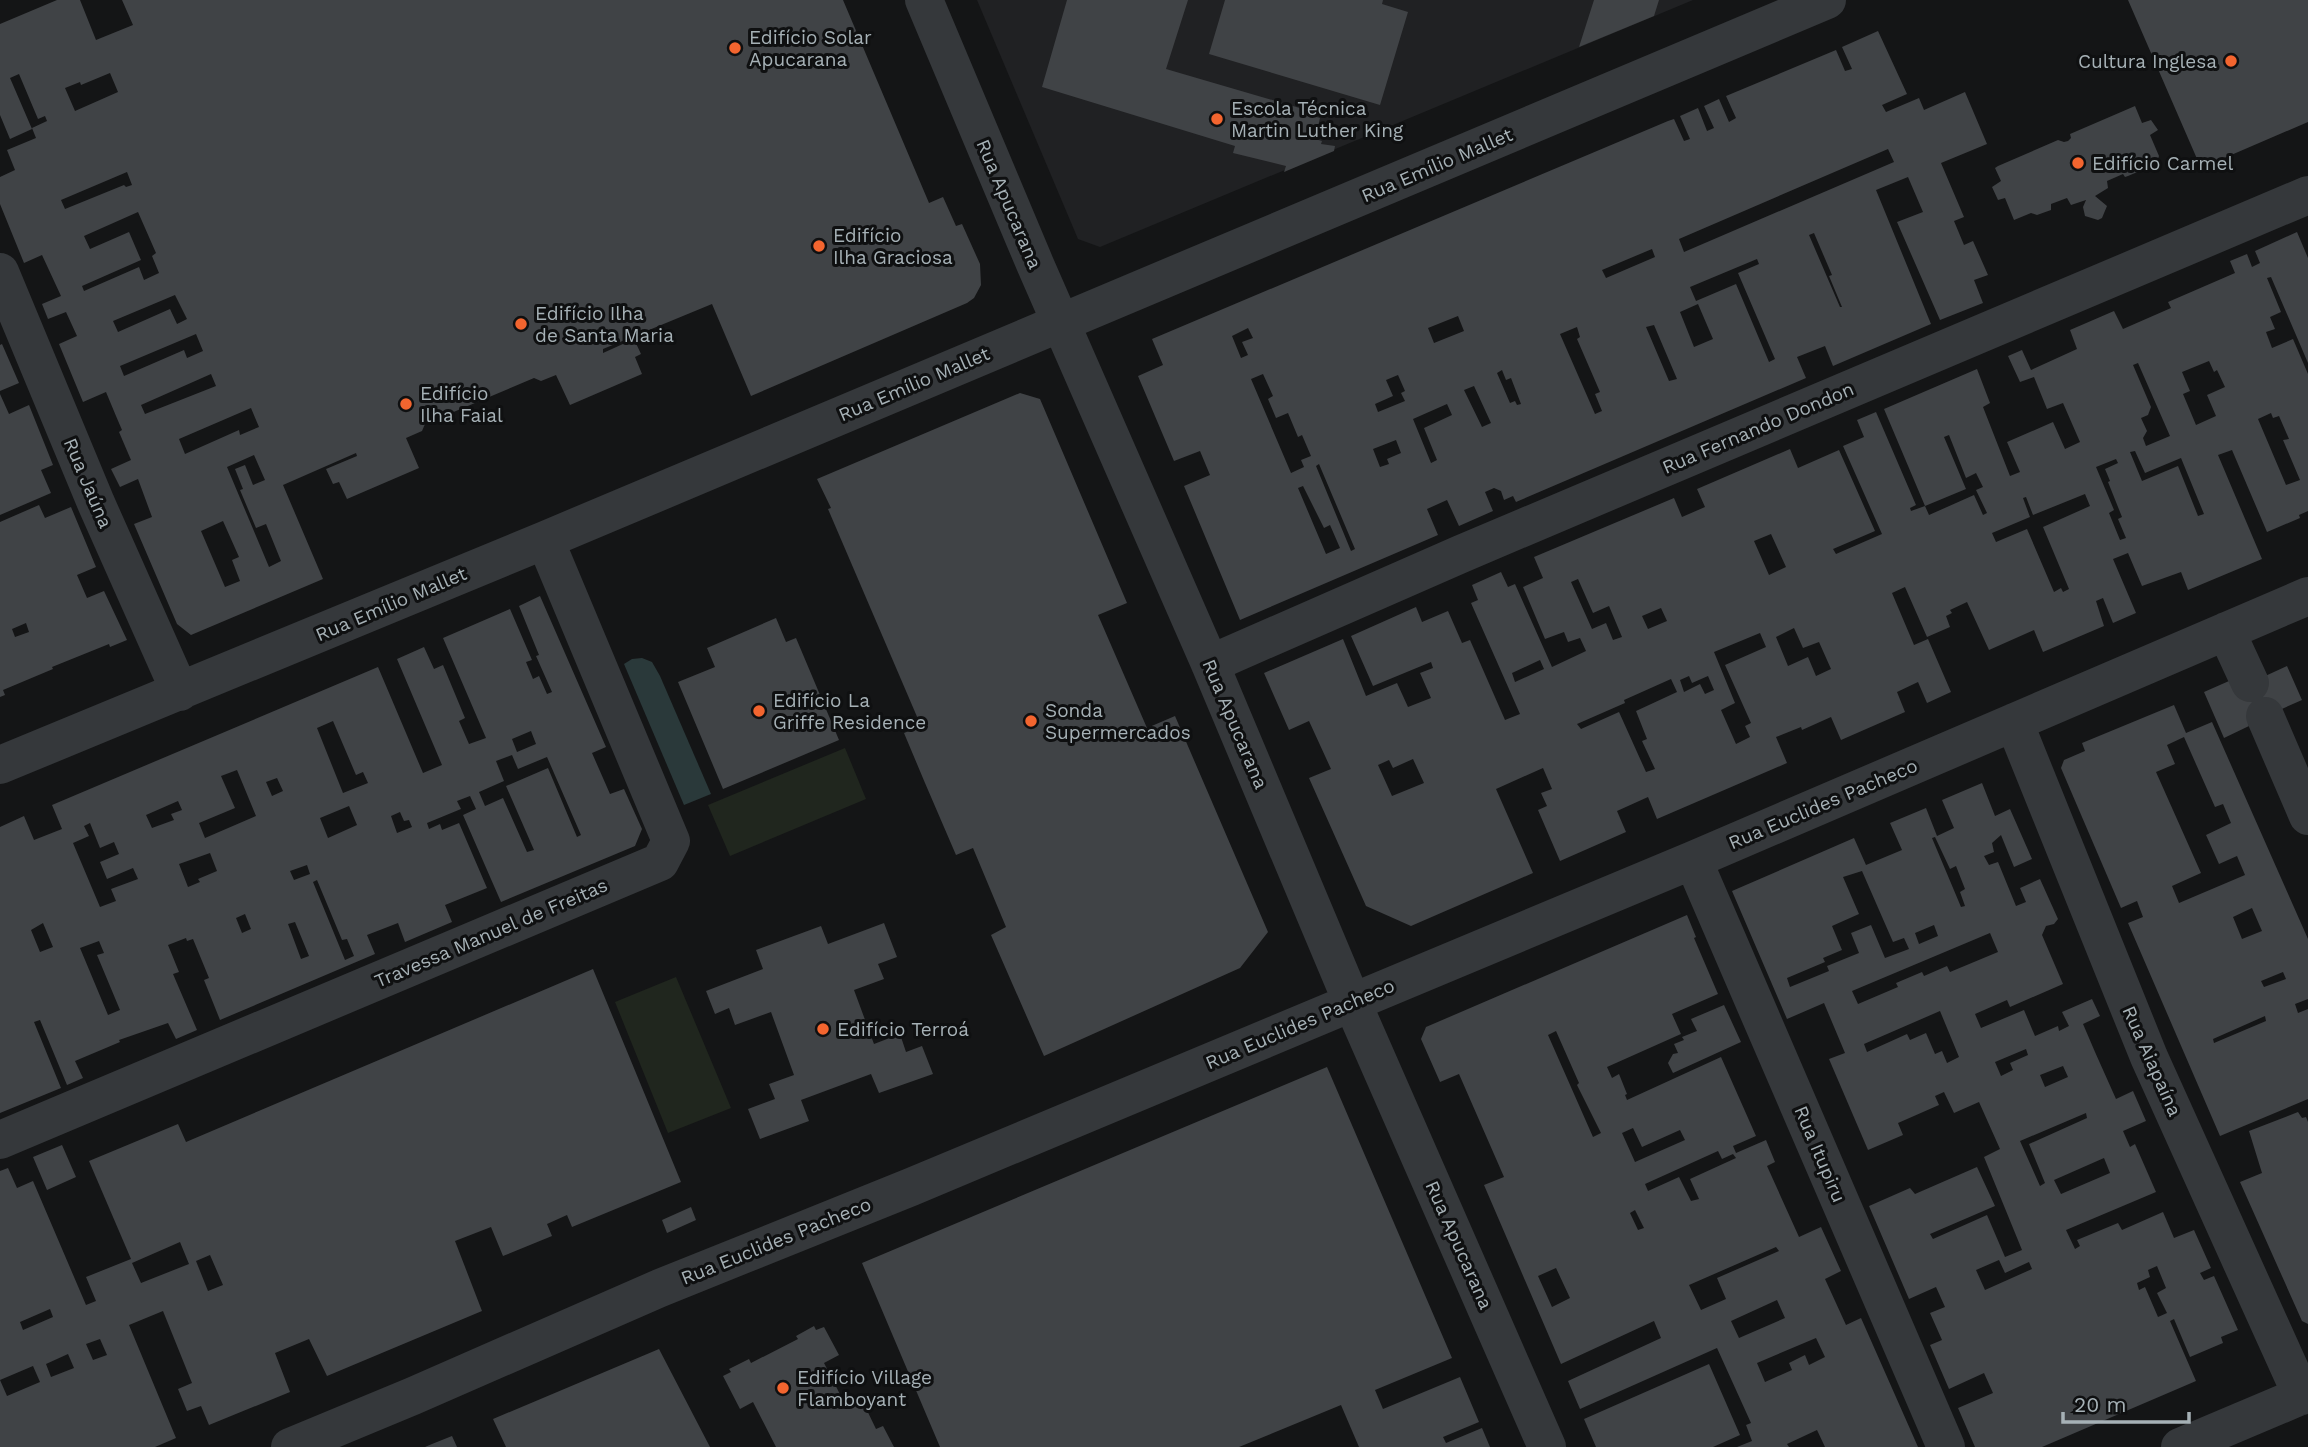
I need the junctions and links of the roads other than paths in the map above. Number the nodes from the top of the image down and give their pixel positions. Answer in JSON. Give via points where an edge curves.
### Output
{"nodes":[{"id":1,"x":924,"y":0,"type":"edge"},
{"id":2,"x":1827,"y":0,"type":"edge"},
{"id":3,"x":2308,"y":195,"type":"edge"},
{"id":4,"x":0,"y":272,"type":"edge"},
{"id":5,"x":1060,"y":322,"type":"junction"},
{"id":6,"x":545,"y":540,"type":"junction"},
{"id":7,"x":2308,"y":596,"type":"edge"},
{"id":8,"x":2226,"y":631,"type":"junction"},
{"id":9,"x":1210,"y":664,"type":"junction"},
{"id":10,"x":180,"y":692,"type":"junction"},
{"id":11,"x":2014,"y":722,"type":"junction"},
{"id":12,"x":0,"y":765,"type":"edge"},
{"id":13,"x":2308,"y":816,"type":"edge"},
{"id":14,"x":1693,"y":860,"type":"junction"},
{"id":15,"x":1352,"y":1002,"type":"junction"},
{"id":16,"x":0,"y":1140,"type":"edge"},
{"id":17,"x":2305,"y":1394,"type":"edge"},
{"id":18,"x":290,"y":1447,"type":"edge"},
{"id":19,"x":1547,"y":1447,"type":"edge"},
{"id":20,"x":1946,"y":1447,"type":"edge"},
{"id":21,"x":2180,"y":1447,"type":"edge"}],
"edges":[{"from":1,"to":5,"type":"street","name":"Rua Apucarana"},
{"from":2,"to":5,"type":"street","name":"Rua Emílio Mallet"},
{"from":3,"to":9,"type":"street","name":"Rua Fernando Dondon"},
{"from":4,"to":10,"type":"street","name":"Rua Jaúna"},
{"from":5,"to":6,"type":"street","name":"Rua Emílio Mallet"},
{"from":5,"to":9,"type":"street","name":"Rua Apucarana"},
{"from":6,"to":10,"type":"street","name":"Rua Emílio Mallet"},
{"from":6,"to":16,"type":"street","name":"Travessa Manuel de Freitas","via":[[671,841],[660,862]]},
{"from":7,"to":8,"type":"street","name":"Rua Euclides Pacheco"},
{"from":8,"to":11,"type":"street","name":"Rua Euclides Pacheco"},
{"from":8,"to":13,"type":"street"},
{"from":9,"to":15,"type":"street","name":"Rua Apucarana"},
{"from":10,"to":12,"type":"street","name":"Rua Emílio Mallet"},
{"from":11,"to":14,"type":"street","name":"Rua Euclides Pacheco"},
{"from":11,"to":17,"type":"street","name":"Rua Aiapaína","via":[[2149,1057]]},
{"from":14,"to":15,"type":"street","name":"Rua Euclides Pacheco"},
{"from":14,"to":20,"type":"street","name":"Rua Itupiru"},
{"from":15,"to":18,"type":"street","name":"Rua Euclides Pacheco","via":[[660,1288]]},
{"from":15,"to":19,"type":"street","name":"Rua Apucarana"},
{"from":17,"to":21,"type":"street"}]}
